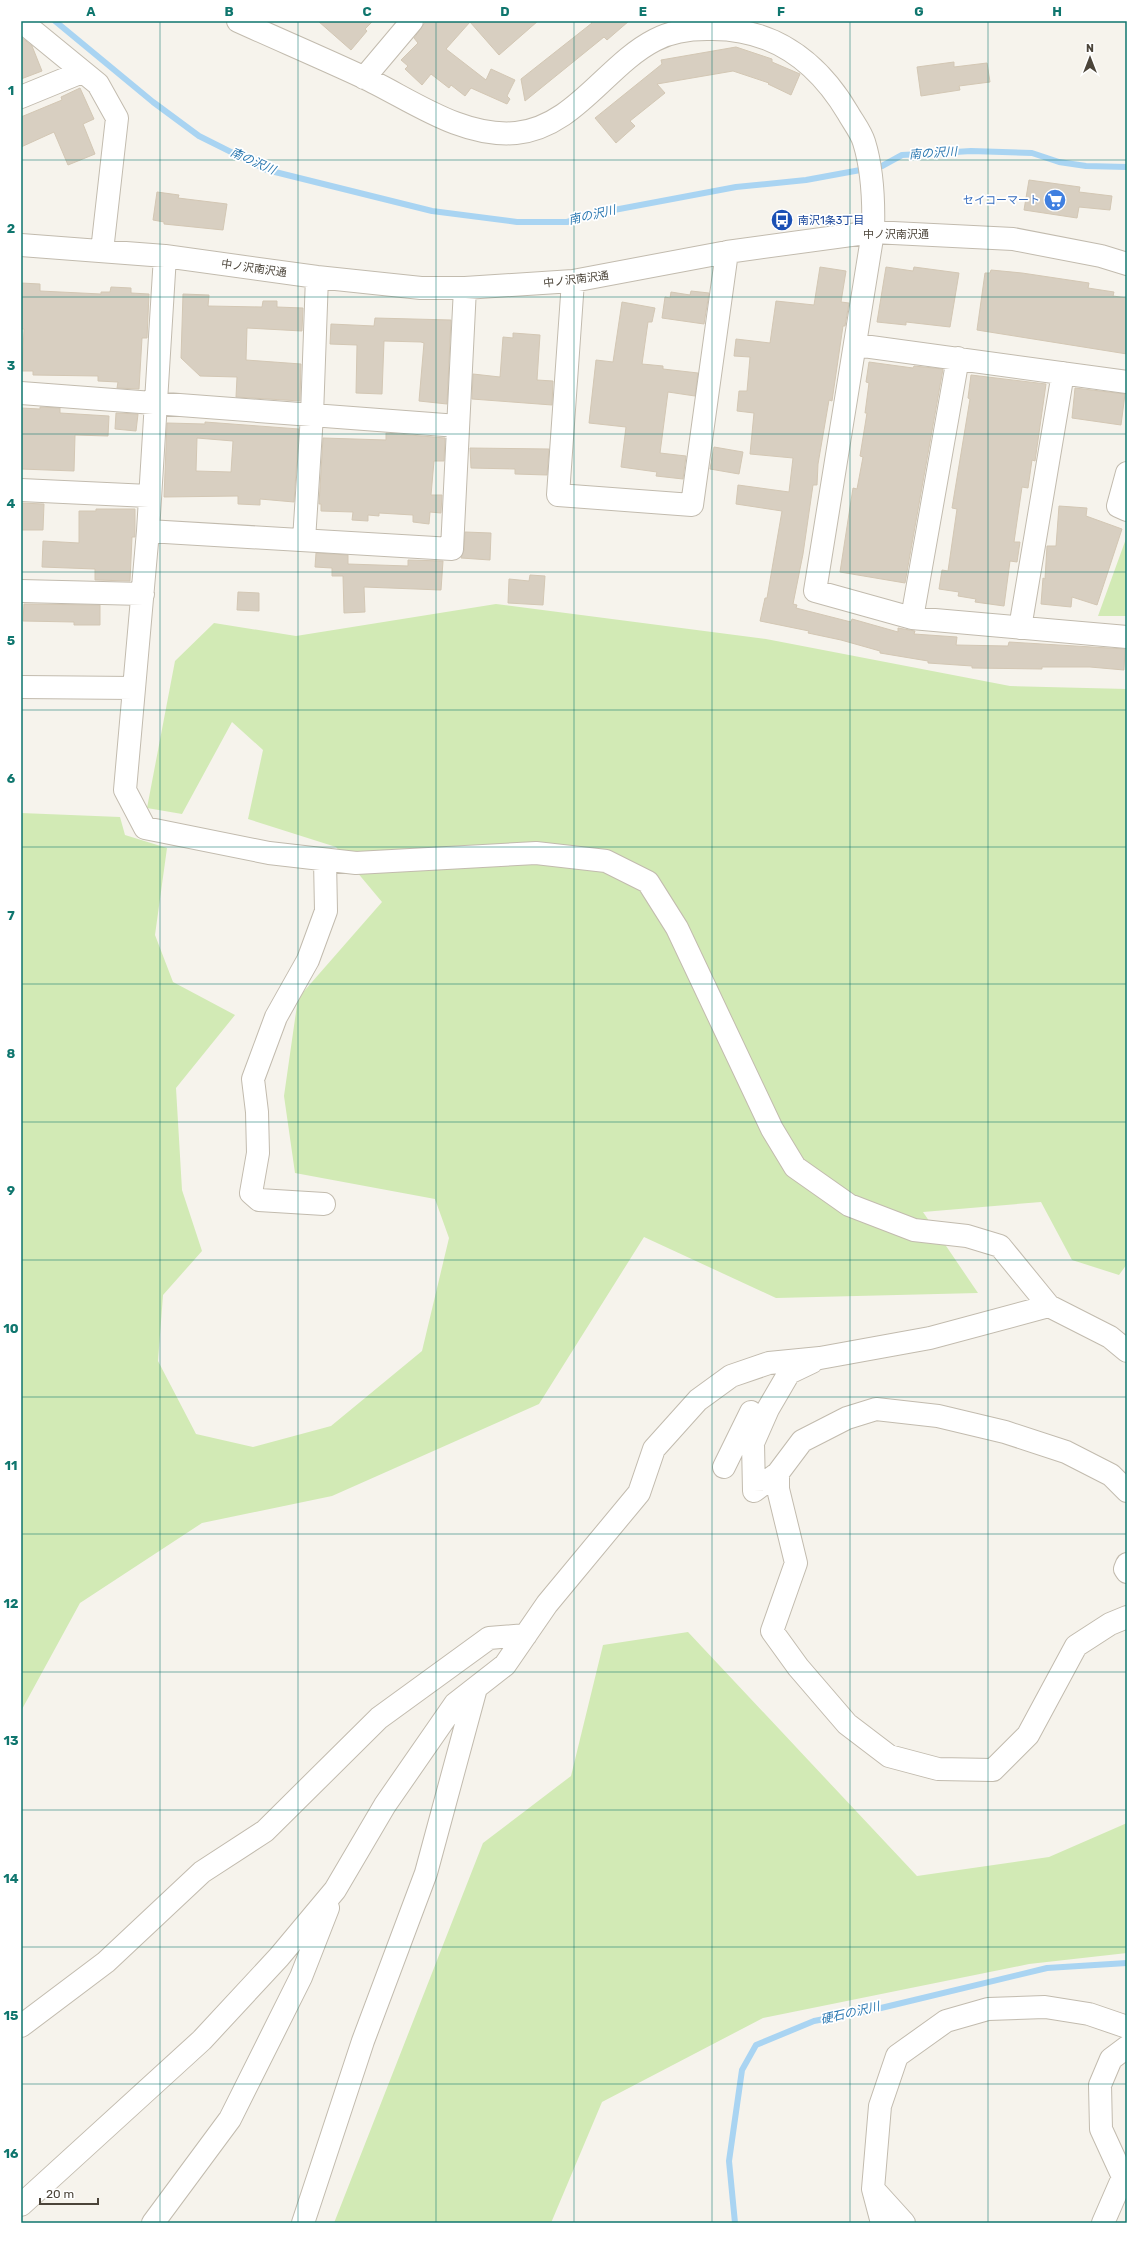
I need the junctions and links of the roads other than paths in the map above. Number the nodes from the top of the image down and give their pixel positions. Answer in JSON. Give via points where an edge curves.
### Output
{"nodes":[{"id":1,"x":21,"y":21,"type":"edge"},
{"id":2,"x":412,"y":21,"type":"edge"},
{"id":3,"x":244,"y":22,"type":"edge"},
{"id":4,"x":82,"y":72,"type":"junction"},
{"id":5,"x":364,"y":78,"type":"junction"},
{"id":6,"x":21,"y":96,"type":"edge"},
{"id":7,"x":874,"y":232,"type":"junction"},
{"id":8,"x":21,"y":245,"type":"edge"},
{"id":9,"x":102,"y":251,"type":"junction"},
{"id":10,"x":727,"y":252,"type":"junction"},
{"id":11,"x":165,"y":256,"type":"junction"},
{"id":12,"x":1127,"y":264,"type":"edge"},
{"id":13,"x":317,"y":277,"type":"junction"},
{"id":14,"x":573,"y":281,"type":"junction"},
{"id":15,"x":466,"y":288,"type":"junction"},
{"id":16,"x":856,"y":345,"type":"junction"},
{"id":17,"x":958,"y":358,"type":"junction"},
{"id":18,"x":1063,"y":373,"type":"junction"},
{"id":19,"x":1127,"y":382,"type":"edge"},
{"id":20,"x":21,"y":393,"type":"edge"},
{"id":21,"x":155,"y":402,"type":"junction"},
{"id":22,"x":312,"y":415,"type":"junction"},
{"id":23,"x":458,"y":426,"type":"junction"},
{"id":24,"x":1127,"y":472,"type":"edge"},
{"id":25,"x":21,"y":490,"type":"edge"},
{"id":26,"x":149,"y":496,"type":"junction"},
{"id":27,"x":1127,"y":510,"type":"edge"},
{"id":28,"x":148,"y":531,"type":"junction"},
{"id":29,"x":304,"y":540,"type":"junction"},
{"id":30,"x":21,"y":591,"type":"edge"},
{"id":31,"x":143,"y":594,"type":"junction"},
{"id":32,"x":912,"y":618,"type":"junction"},
{"id":33,"x":1020,"y":628,"type":"junction"},
{"id":34,"x":1127,"y":637,"type":"edge"},
{"id":35,"x":21,"y":687,"type":"edge"},
{"id":36,"x":134,"y":688,"type":"junction"},
{"id":37,"x":325,"y":860,"type":"junction"},
{"id":38,"x":324,"y":1204,"type":"dead end"},
{"id":39,"x":1049,"y":1306,"type":"junction"},
{"id":40,"x":1127,"y":1351,"type":"edge"},
{"id":41,"x":820,"y":1358,"type":"junction"},
{"id":42,"x":776,"y":1396,"type":"junction"},
{"id":43,"x":724,"y":1467,"type":"dead end"},
{"id":44,"x":778,"y":1473,"type":"junction"},
{"id":45,"x":1127,"y":1491,"type":"edge"},
{"id":46,"x":1127,"y":1564,"type":"edge"},
{"id":47,"x":1127,"y":1572,"type":"edge"},
{"id":48,"x":1127,"y":1617,"type":"edge"},
{"id":49,"x":526,"y":1635,"type":"junction"},
{"id":50,"x":476,"y":1688,"type":"junction"},
{"id":51,"x":335,"y":1890,"type":"junction"},
{"id":52,"x":21,"y":2026,"type":"edge"},
{"id":53,"x":1127,"y":2026,"type":"edge"},
{"id":54,"x":1127,"y":2047,"type":"edge"},
{"id":55,"x":873,"y":2189,"type":"junction"},
{"id":56,"x":21,"y":2205,"type":"edge"},
{"id":57,"x":154,"y":2223,"type":"edge"},
{"id":58,"x":303,"y":2223,"type":"edge"},
{"id":59,"x":882,"y":2223,"type":"edge"},
{"id":60,"x":904,"y":2223,"type":"edge"},
{"id":61,"x":1103,"y":2223,"type":"edge"}],
"edges":[{"from":1,"to":4,"type":"street"},
{"from":2,"to":5,"type":"street"},
{"from":3,"to":5,"type":"street"},
{"from":4,"to":6,"type":"street"},
{"from":4,"to":9,"type":"street","via":[[98,84],[116,118]]},
{"from":5,"to":7,"type":"street","via":[[422,109],[473,129],[515,133],[542,127],[586,97],[626,58],[656,39],[688,29],[719,28],[747,32],[783,45],[813,67],[838,97],[864,140],[874,193]]},
{"from":7,"to":10,"type":"street","name":"中ノ沢南沢通"},
{"from":7,"to":12,"type":"street","name":"中ノ沢南沢通","via":[[1014,239],[1101,256]]},
{"from":7,"to":16,"type":"street"},
{"from":8,"to":9,"type":"street","name":"中ノ沢南沢通"},
{"from":9,"to":11,"type":"street","name":"中ノ沢南沢通"},
{"from":10,"to":14,"type":"street","name":"中ノ沢南沢通"},
{"from":10,"to":14,"type":"street","via":[[692,505],[558,495]]},
{"from":11,"to":13,"type":"street","name":"中ノ沢南沢通"},
{"from":11,"to":21,"type":"street"},
{"from":13,"to":15,"type":"street","name":"中ノ沢南沢通","via":[[421,288]]},
{"from":13,"to":22,"type":"street"},
{"from":14,"to":15,"type":"street","name":"中ノ沢南沢通"},
{"from":15,"to":23,"type":"street"},
{"from":16,"to":17,"type":"street"},
{"from":16,"to":32,"type":"street","via":[[815,591]]},
{"from":17,"to":18,"type":"street"},
{"from":17,"to":32,"type":"street"},
{"from":18,"to":19,"type":"street"},
{"from":18,"to":33,"type":"street"},
{"from":20,"to":21,"type":"street"},
{"from":21,"to":22,"type":"street"},
{"from":21,"to":26,"type":"street"},
{"from":22,"to":23,"type":"street"},
{"from":22,"to":29,"type":"street"},
{"from":23,"to":29,"type":"street","via":[[452,549]]},
{"from":24,"to":27,"type":"street","via":[[1118,506]]},
{"from":25,"to":26,"type":"street"},
{"from":26,"to":28,"type":"street"},
{"from":28,"to":29,"type":"street"},
{"from":28,"to":31,"type":"street"},
{"from":30,"to":31,"type":"street"},
{"from":31,"to":36,"type":"street"},
{"from":32,"to":33,"type":"street"},
{"from":33,"to":34,"type":"street"},
{"from":35,"to":36,"type":"street"},
{"from":36,"to":37,"type":"street","via":[[125,790],[145,828],[269,853]]},
{"from":37,"to":38,"type":"street","via":[[326,911],[308,960],[276,1017],[252,1079],[257,1112],[258,1153],[251,1193],[259,1200]]},
{"from":37,"to":39,"type":"street","via":[[356,863],[536,853],[606,861],[648,882],[677,928],[772,1129],[795,1167],[849,1205],[914,1230],[967,1236],[1000,1246]]},
{"from":39,"to":40,"type":"street","via":[[1110,1337]]},
{"from":39,"to":41,"type":"street","via":[[930,1338]]},
{"from":41,"to":42,"type":"street","via":[[789,1373]]},
{"from":41,"to":49,"type":"street","via":[[769,1363],[731,1376],[698,1400],[654,1448],[639,1493],[547,1604]]},
{"from":42,"to":43,"type":"street","via":[[754,1405]]},
{"from":42,"to":44,"type":"street","via":[[753,1443],[754,1491]]},
{"from":44,"to":45,"type":"street","via":[[802,1441],[846,1418],[876,1409],[938,1416],[1005,1432],[1060,1450],[1110,1475]]},
{"from":44,"to":48,"type":"street","via":[[778,1489],[796,1563],[772,1631],[798,1667],[847,1724],[889,1756],[938,1769],[993,1770],[1028,1735],[1076,1646],[1110,1624]]},
{"from":46,"to":47,"type":"street"},
{"from":49,"to":50,"type":"street","via":[[505,1665]]},
{"from":49,"to":52,"type":"street","via":[[489,1638],[379,1718],[265,1831],[202,1872],[106,1962]]},
{"from":50,"to":51,"type":"street","via":[[455,1704],[385,1805]]},
{"from":50,"to":58,"type":"street","via":[[426,1873],[363,2042]]},
{"from":51,"to":56,"type":"street","via":[[279,1957],[202,2040]]},
{"from":51,"to":57,"type":"street","via":[[301,1976],[230,2119]]},
{"from":53,"to":55,"type":"street","via":[[1089,2014],[1045,2007],[988,2009],[946,2021],[897,2056],[880,2106]]},
{"from":54,"to":61,"type":"street","via":[[1112,2058],[1100,2085],[1101,2129],[1123,2177]]},
{"from":55,"to":59,"type":"street"},
{"from":55,"to":60,"type":"street"}]}
